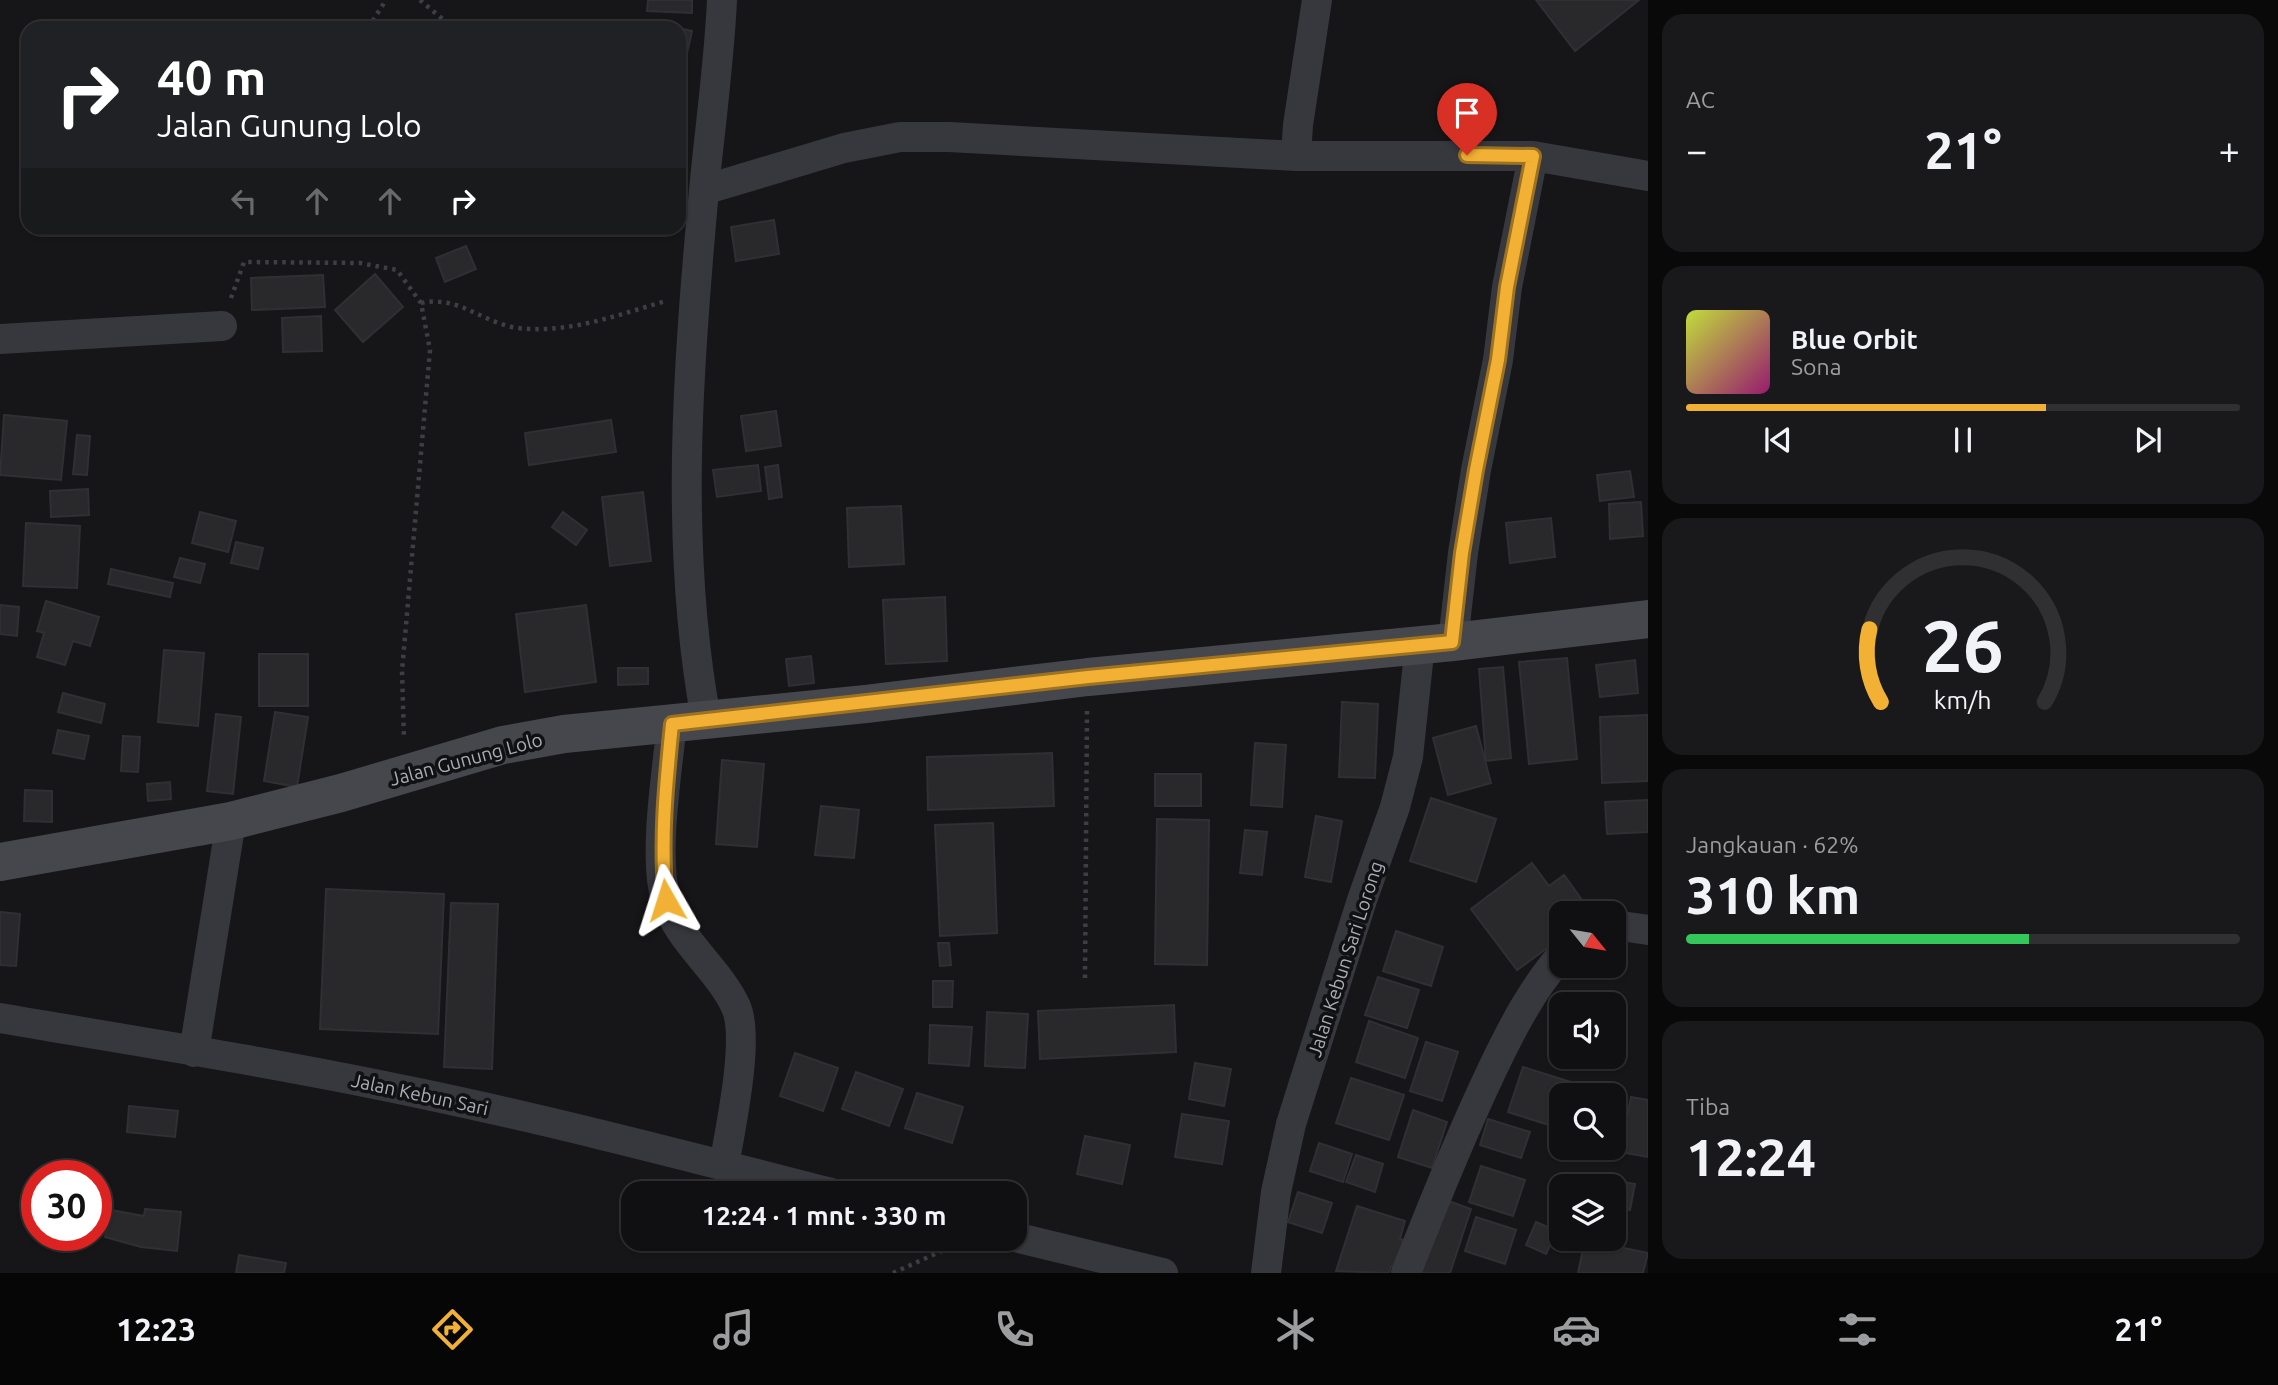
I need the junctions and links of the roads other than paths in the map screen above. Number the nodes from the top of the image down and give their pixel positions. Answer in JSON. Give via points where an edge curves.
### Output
{"nodes":[{"id":1,"x":722,"y":0,"type":"edge"},
{"id":2,"x":1318,"y":0,"type":"edge"},
{"id":3,"x":1296,"y":156,"type":"junction"},
{"id":4,"x":1533,"y":156,"type":"junction"},
{"id":5,"x":1648,"y":176,"type":"edge"},
{"id":6,"x":704,"y":190,"type":"junction"},
{"id":7,"x":222,"y":326,"type":"road end"},
{"id":8,"x":0,"y":339,"type":"edge"},
{"id":9,"x":1648,"y":619,"type":"edge"},
{"id":10,"x":1436,"y":643,"type":"junction"},
{"id":11,"x":689,"y":722,"type":"junction"},
{"id":12,"x":231,"y":821,"type":"junction"},
{"id":13,"x":0,"y":862,"type":"edge"},
{"id":14,"x":1626,"y":927,"type":"edge"},
{"id":15,"x":1648,"y":930,"type":"edge"},
{"id":16,"x":1549,"y":970,"type":"edge"},
{"id":17,"x":0,"y":1018,"type":"edge"},
{"id":18,"x":194,"y":1052,"type":"junction"},
{"id":19,"x":724,"y":1166,"type":"junction"},
{"id":20,"x":783,"y":1181,"type":"edge"},
{"id":21,"x":1027,"y":1240,"type":"edge"},
{"id":22,"x":1163,"y":1273,"type":"edge"},
{"id":23,"x":1266,"y":1273,"type":"edge"},
{"id":24,"x":1406,"y":1273,"type":"edge"}],
"edges":[{"from":1,"to":6,"type":"street"},
{"from":2,"to":3,"type":"street"},
{"from":3,"to":4,"type":"street"},
{"from":3,"to":6,"type":"street","via":[[900,137],[844,148]]},
{"from":4,"to":5,"type":"street"},
{"from":4,"to":10,"type":"street","name":"Jalan Kebun Sari Lorong","via":[[1462,553]]},
{"from":6,"to":11,"type":"street","via":[[694,293],[687,556]]},
{"from":7,"to":8,"type":"street"},
{"from":9,"to":10,"type":"street","name":"Jalan Gunung Lolo"},
{"from":10,"to":11,"type":"street","name":"Jalan Gunung Lolo"},
{"from":10,"to":23,"type":"street","name":"Jalan Kebun Sari Lorong","via":[[1395,807],[1291,1124],[1276,1192]]},
{"from":11,"to":12,"type":"street","name":"Jalan Gunung Lolo","via":[[527,741]]},
{"from":11,"to":19,"type":"street","via":[[663,819],[663,868],[666,900],[679,925],[737,1009],[739,1064]]},
{"from":12,"to":13,"type":"street","name":"Jalan Gunung Lolo"},
{"from":12,"to":18,"type":"street"},
{"from":14,"to":15,"type":"street"},
{"from":16,"to":24,"type":"street","via":[[1509,1035],[1448,1164]]},
{"from":17,"to":18,"type":"street","name":"Jalan Kebun Sari"},
{"from":18,"to":19,"type":"street","name":"Jalan Kebun Sari","via":[[425,1094]]},
{"from":19,"to":20,"type":"street","name":"Jalan Kebun Sari"},
{"from":21,"to":22,"type":"street"}]}
